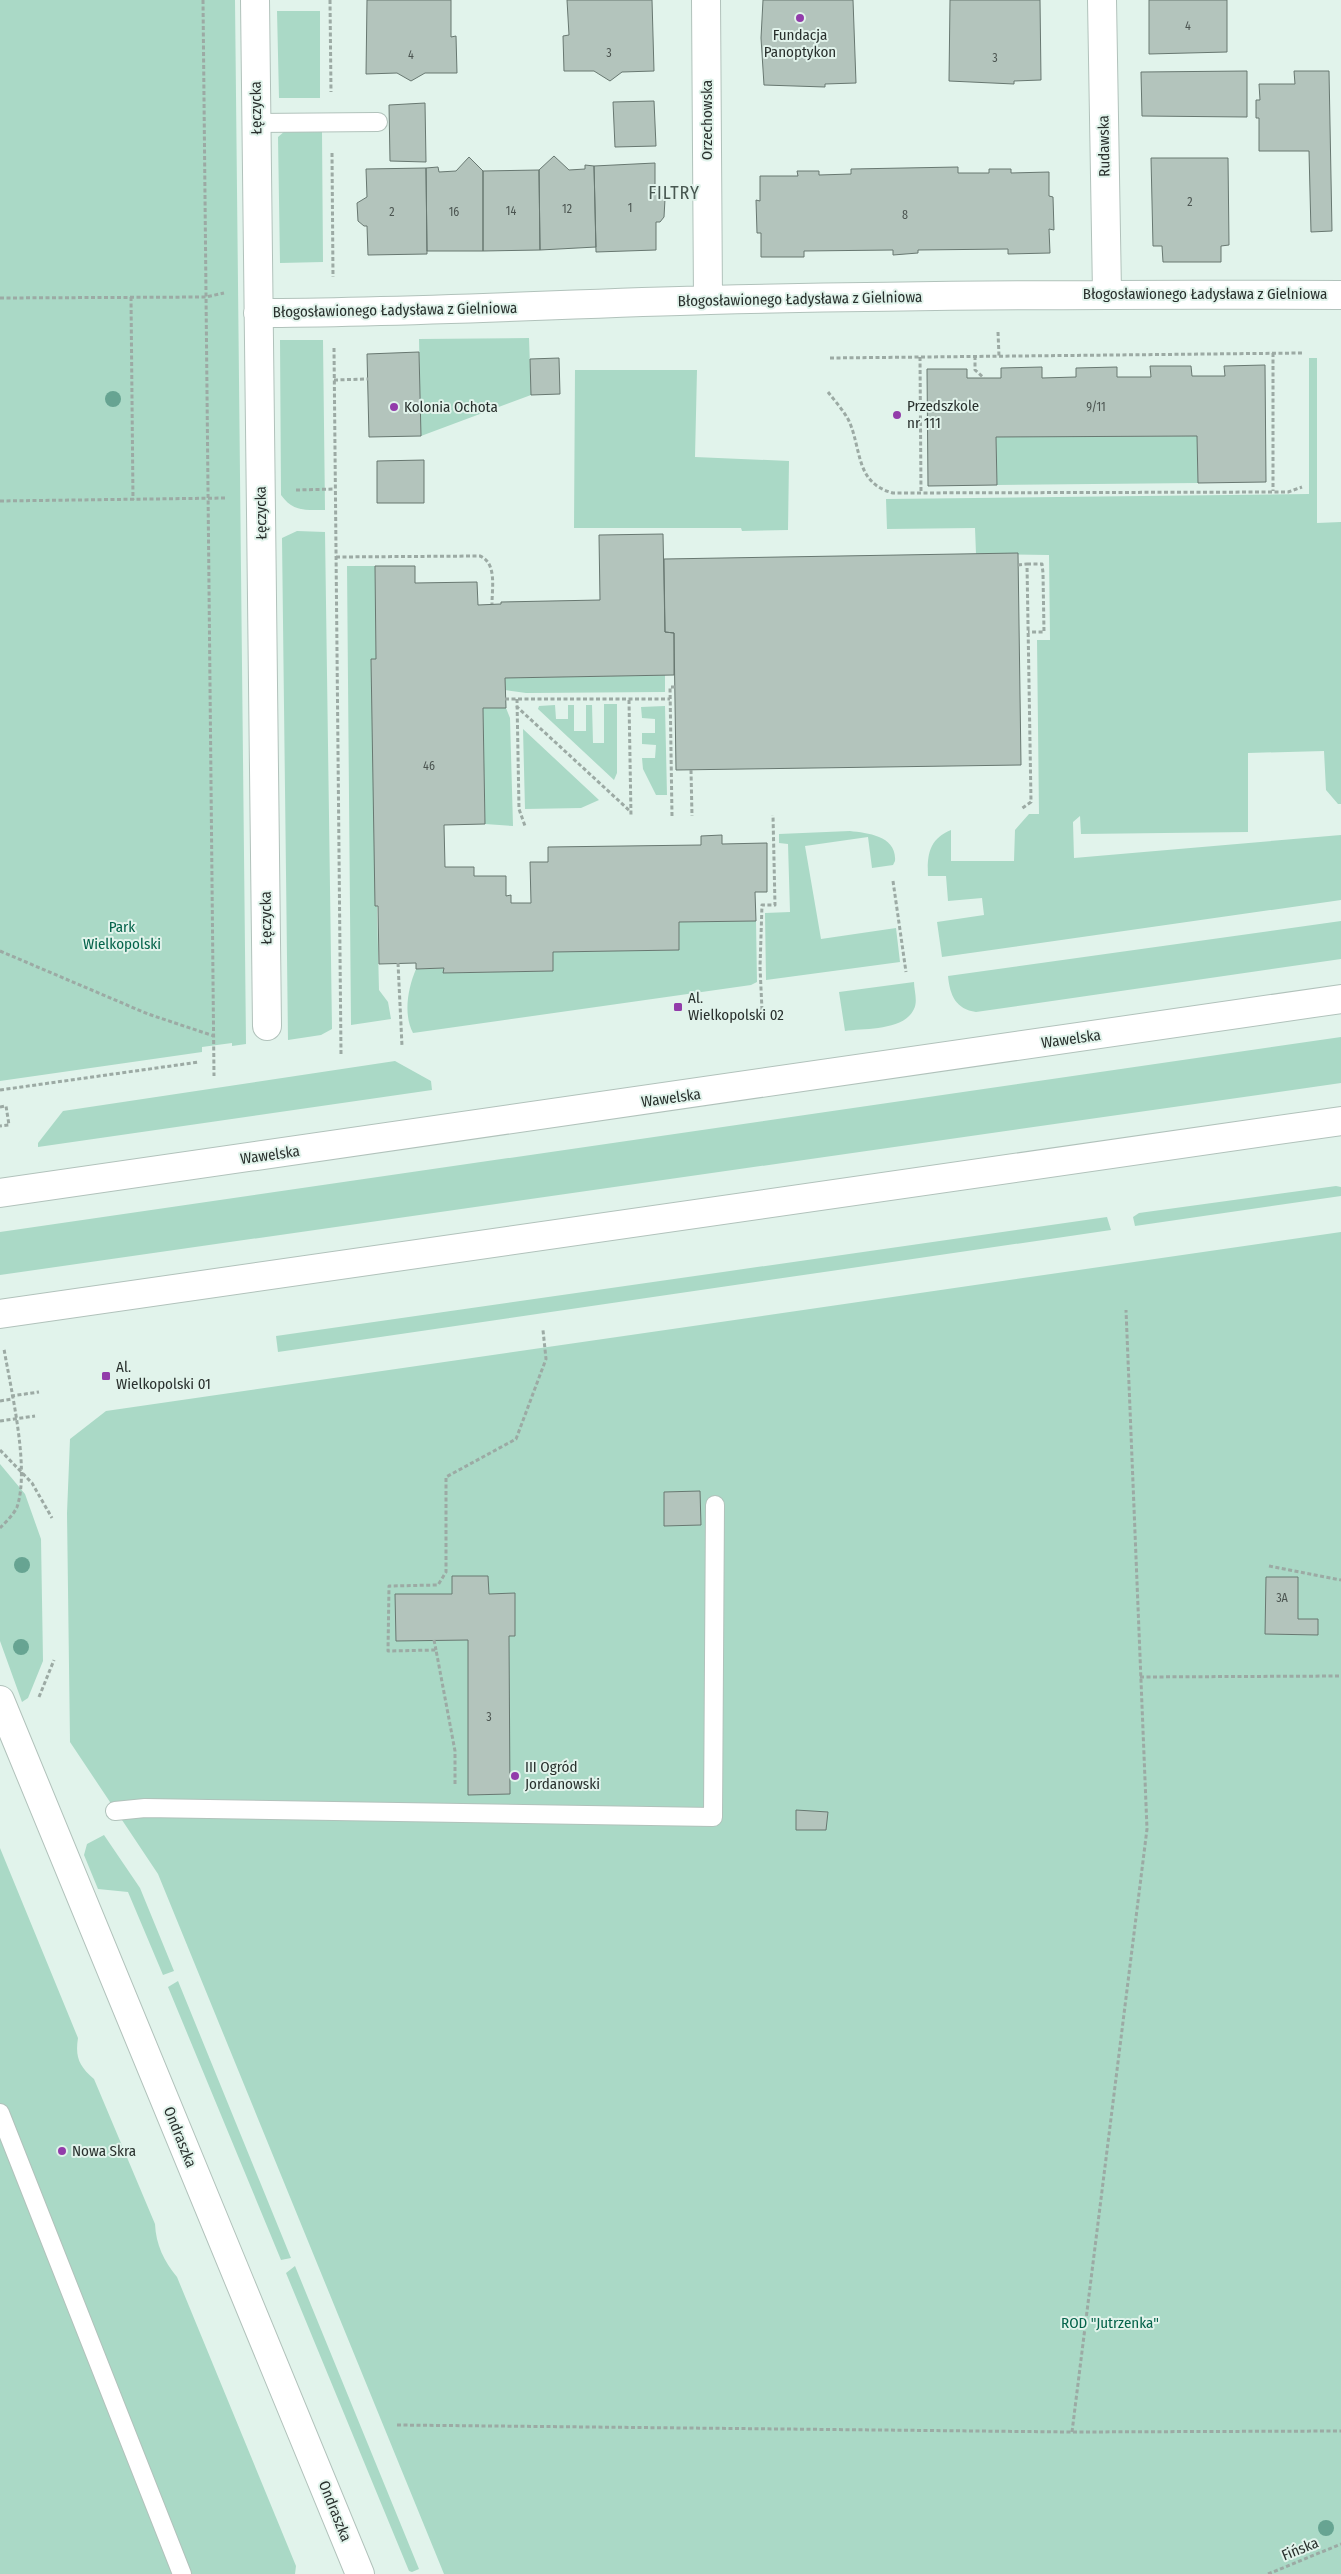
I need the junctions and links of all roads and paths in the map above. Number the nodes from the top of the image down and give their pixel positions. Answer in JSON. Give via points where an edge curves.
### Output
{"nodes":[{"id":1,"x":204,"y":0,"type":"edge"},
{"id":2,"x":255,"y":0,"type":"edge"},
{"id":3,"x":330,"y":0,"type":"edge"},
{"id":4,"x":706,"y":0,"type":"edge"},
{"id":5,"x":1102,"y":0,"type":"edge"},
{"id":6,"x":378,"y":122,"type":"dead end"},
{"id":7,"x":256,"y":123,"type":"junction"},
{"id":8,"x":332,"y":123,"type":"junction"},
{"id":9,"x":258,"y":283,"type":"junction"},
{"id":10,"x":1107,"y":293,"type":"junction"},
{"id":11,"x":1341,"y":295,"type":"edge"},
{"id":12,"x":131,"y":297,"type":"junction"},
{"id":13,"x":0,"y":298,"type":"edge"},
{"id":14,"x":206,"y":298,"type":"junction"},
{"id":15,"x":708,"y":300,"type":"junction"},
{"id":16,"x":258,"y":313,"type":"junction"},
{"id":17,"x":333,"y":313,"type":"junction"},
{"id":18,"x":998,"y":332,"type":"dead end"},
{"id":19,"x":1273,"y":353,"type":"junction"},
{"id":20,"x":1302,"y":353,"type":"dead end"},
{"id":21,"x":920,"y":356,"type":"junction"},
{"id":22,"x":975,"y":356,"type":"junction"},
{"id":23,"x":999,"y":356,"type":"junction"},
{"id":24,"x":830,"y":358,"type":"dead end"},
{"id":25,"x":984,"y":378,"type":"dead end"},
{"id":26,"x":368,"y":379,"type":"dead end"},
{"id":27,"x":334,"y":380,"type":"junction"},
{"id":28,"x":828,"y":392,"type":"dead end"},
{"id":29,"x":1302,"y":487,"type":"dead end"},
{"id":30,"x":335,"y":489,"type":"junction"},
{"id":31,"x":261,"y":490,"type":"junction"},
{"id":32,"x":1273,"y":491,"type":"junction"},
{"id":33,"x":921,"y":493,"type":"junction"},
{"id":34,"x":208,"y":498,"type":"junction"},
{"id":35,"x":133,"y":500,"type":"junction"},
{"id":36,"x":0,"y":501,"type":"edge"},
{"id":37,"x":336,"y":557,"type":"junction"},
{"id":38,"x":1027,"y":564,"type":"junction"},
{"id":39,"x":1018,"y":565,"type":"dead end"},
{"id":40,"x":492,"y":604,"type":"dead end"},
{"id":41,"x":1028,"y":632,"type":"junction"},
{"id":42,"x":675,"y":687,"type":"dead end"},
{"id":43,"x":505,"y":699,"type":"dead end"},
{"id":44,"x":516,"y":699,"type":"junction"},
{"id":45,"x":670,"y":699,"type":"junction"},
{"id":46,"x":629,"y":700,"type":"junction"},
{"id":47,"x":516,"y":706,"type":"junction"},
{"id":48,"x":691,"y":770,"type":"dead end"},
{"id":49,"x":1021,"y":809,"type":"dead end"},
{"id":50,"x":631,"y":812,"type":"junction"},
{"id":51,"x":773,"y":815,"type":"dead end"},
{"id":52,"x":672,"y":816,"type":"dead end"},
{"id":53,"x":692,"y":816,"type":"dead end"},
{"id":54,"x":631,"y":817,"type":"dead end"},
{"id":55,"x":525,"y":826,"type":"dead end"},
{"id":56,"x":893,"y":881,"type":"dead end"},
{"id":57,"x":0,"y":951,"type":"edge"},
{"id":58,"x":398,"y":963,"type":"dead end"},
{"id":59,"x":906,"y":972,"type":"dead end"},
{"id":60,"x":1341,"y":999,"type":"edge"},
{"id":61,"x":762,"y":1010,"type":"dead end"},
{"id":62,"x":267,"y":1026,"type":"dead end"},
{"id":63,"x":214,"y":1036,"type":"junction"},
{"id":64,"x":402,"y":1046,"type":"dead end"},
{"id":65,"x":341,"y":1054,"type":"dead end"},
{"id":66,"x":199,"y":1062,"type":"dead end"},
{"id":67,"x":214,"y":1076,"type":"dead end"},
{"id":68,"x":0,"y":1090,"type":"edge"},
{"id":69,"x":0,"y":1107,"type":"edge"},
{"id":70,"x":1341,"y":1121,"type":"edge"},
{"id":71,"x":0,"y":1126,"type":"edge"},
{"id":72,"x":0,"y":1193,"type":"edge"},
{"id":73,"x":1126,"y":1310,"type":"dead end"},
{"id":74,"x":1,"y":1327,"type":"edge"},
{"id":75,"x":543,"y":1330,"type":"dead end"},
{"id":76,"x":32,"y":1393,"type":"dead end"},
{"id":77,"x":12,"y":1398,"type":"junction"},
{"id":78,"x":0,"y":1401,"type":"edge"},
{"id":79,"x":35,"y":1416,"type":"dead end"},
{"id":80,"x":0,"y":1421,"type":"edge"},
{"id":81,"x":0,"y":1450,"type":"edge"},
{"id":82,"x":22,"y":1472,"type":"junction"},
{"id":83,"x":714,"y":1505,"type":"dead end"},
{"id":84,"x":52,"y":1518,"type":"dead end"},
{"id":85,"x":0,"y":1528,"type":"edge"},
{"id":86,"x":1269,"y":1566,"type":"dead end"},
{"id":87,"x":1341,"y":1580,"type":"edge"},
{"id":88,"x":434,"y":1640,"type":"dead end"},
{"id":89,"x":436,"y":1650,"type":"junction"},
{"id":90,"x":1341,"y":1676,"type":"edge"},
{"id":91,"x":1140,"y":1677,"type":"junction"},
{"id":92,"x":0,"y":1700,"type":"edge"},
{"id":93,"x":115,"y":1811,"type":"dead end"},
{"id":94,"x":455,"y":1813,"type":"junction"},
{"id":95,"x":0,"y":2113,"type":"edge"},
{"id":96,"x":397,"y":2425,"type":"dead end"},
{"id":97,"x":1341,"y":2430,"type":"edge"},
{"id":98,"x":1072,"y":2432,"type":"junction"},
{"id":99,"x":1341,"y":2544,"type":"edge"},
{"id":100,"x":182,"y":2574,"type":"edge"},
{"id":101,"x":360,"y":2574,"type":"edge"},
{"id":102,"x":1268,"y":2574,"type":"edge"}],
"edges":[{"from":1,"to":14,"type":"path"},
{"from":2,"to":7,"type":"street","name":"Łęczycka"},
{"from":3,"to":8,"type":"path"},
{"from":4,"to":15,"type":"street","name":"Orzechowska"},
{"from":5,"to":10,"type":"street","name":"Rudawska"},
{"from":6,"to":8,"type":"lane"},
{"from":7,"to":8,"type":"lane"},
{"from":7,"to":9,"type":"street","name":"Łęczycka"},
{"from":8,"to":17,"type":"path"},
{"from":9,"to":14,"type":"path"},
{"from":9,"to":16,"type":"street","name":"Łęczycka"},
{"from":10,"to":11,"type":"street","name":"Błogosławionego Ładysława z Gielniowa"},
{"from":10,"to":15,"type":"street","name":"Błogosławionego Ładysława z Gielniowa"},
{"from":12,"to":13,"type":"path"},
{"from":12,"to":14,"type":"path"},
{"from":12,"to":35,"type":"path"},
{"from":14,"to":34,"type":"path"},
{"from":15,"to":17,"type":"street","name":"Błogosławionego Ładysława z Gielniowa"},
{"from":16,"to":17,"type":"street","name":"Błogosławionego Ładysława z Gielniowa"},
{"from":16,"to":31,"type":"street","name":"Łęczycka"},
{"from":17,"to":27,"type":"path"},
{"from":18,"to":23,"type":"path"},
{"from":19,"to":20,"type":"path"},
{"from":19,"to":23,"type":"path"},
{"from":19,"to":32,"type":"path"},
{"from":21,"to":22,"type":"path"},
{"from":21,"to":24,"type":"path"},
{"from":21,"to":33,"type":"path"},
{"from":22,"to":23,"type":"path"},
{"from":22,"to":25,"type":"path","via":[[975,370]]},
{"from":26,"to":27,"type":"path"},
{"from":27,"to":30,"type":"path"},
{"from":28,"to":33,"type":"path","via":[[848,420],[869,480],[880,490]]},
{"from":29,"to":32,"type":"path","via":[[1288,492]]},
{"from":30,"to":31,"type":"path"},
{"from":30,"to":37,"type":"path"},
{"from":31,"to":34,"type":"path","via":[[236,498]]},
{"from":31,"to":62,"type":"street","name":"Łęczycka"},
{"from":32,"to":33,"type":"path"},
{"from":34,"to":35,"type":"path"},
{"from":34,"to":63,"type":"path"},
{"from":35,"to":36,"type":"path"},
{"from":37,"to":40,"type":"path","via":[[480,556],[491,565]]},
{"from":37,"to":65,"type":"path"},
{"from":38,"to":39,"type":"path"},
{"from":38,"to":41,"type":"path"},
{"from":38,"to":41,"type":"path","via":[[1042,564],[1044,632]]},
{"from":41,"to":49,"type":"path","via":[[1032,802]]},
{"from":42,"to":45,"type":"path","via":[[670,687]]},
{"from":43,"to":44,"type":"path"},
{"from":44,"to":46,"type":"path"},
{"from":44,"to":47,"type":"path"},
{"from":45,"to":46,"type":"path"},
{"from":45,"to":52,"type":"path"},
{"from":46,"to":50,"type":"path"},
{"from":47,"to":50,"type":"path"},
{"from":47,"to":55,"type":"path","via":[[519,810]]},
{"from":48,"to":53,"type":"path"},
{"from":50,"to":54,"type":"path"},
{"from":51,"to":61,"type":"path","via":[[775,905],[762,905]]},
{"from":56,"to":59,"type":"path"},
{"from":57,"to":63,"type":"path","via":[[148,1014]]},
{"from":58,"to":64,"type":"path"},
{"from":60,"to":72,"type":"street","name":"Wawelska"},
{"from":63,"to":67,"type":"path"},
{"from":66,"to":68,"type":"path"},
{"from":69,"to":71,"type":"path","via":[[6,1106],[9,1125]]},
{"from":70,"to":74,"type":"street"},
{"from":73,"to":91,"type":"path"},
{"from":74,"to":77,"type":"path"},
{"from":75,"to":89,"type":"path","via":[[546,1358],[516,1439],[446,1478],[446,1572],[438,1585],[389,1586],[388,1651]]},
{"from":76,"to":77,"type":"path","via":[[39,1392]]},
{"from":77,"to":78,"type":"path"},
{"from":77,"to":82,"type":"path"},
{"from":79,"to":80,"type":"path"},
{"from":81,"to":82,"type":"path"},
{"from":82,"to":84,"type":"path"},
{"from":82,"to":85,"type":"path","via":[[16,1508]]},
{"from":83,"to":94,"type":"lane","via":[[713,1817]]},
{"from":86,"to":87,"type":"path"},
{"from":88,"to":89,"type":"path"},
{"from":89,"to":94,"type":"path","via":[[455,1751]]},
{"from":90,"to":91,"type":"path"},
{"from":91,"to":98,"type":"path","via":[[1147,1829]]},
{"from":92,"to":101,"type":"street","name":"Ondraszka"},
{"from":93,"to":94,"type":"lane","via":[[145,1808]]},
{"from":95,"to":100,"type":"lane"},
{"from":96,"to":98,"type":"path"},
{"from":97,"to":98,"type":"path"},
{"from":99,"to":102,"type":"path","name":"Fińska"}]}
